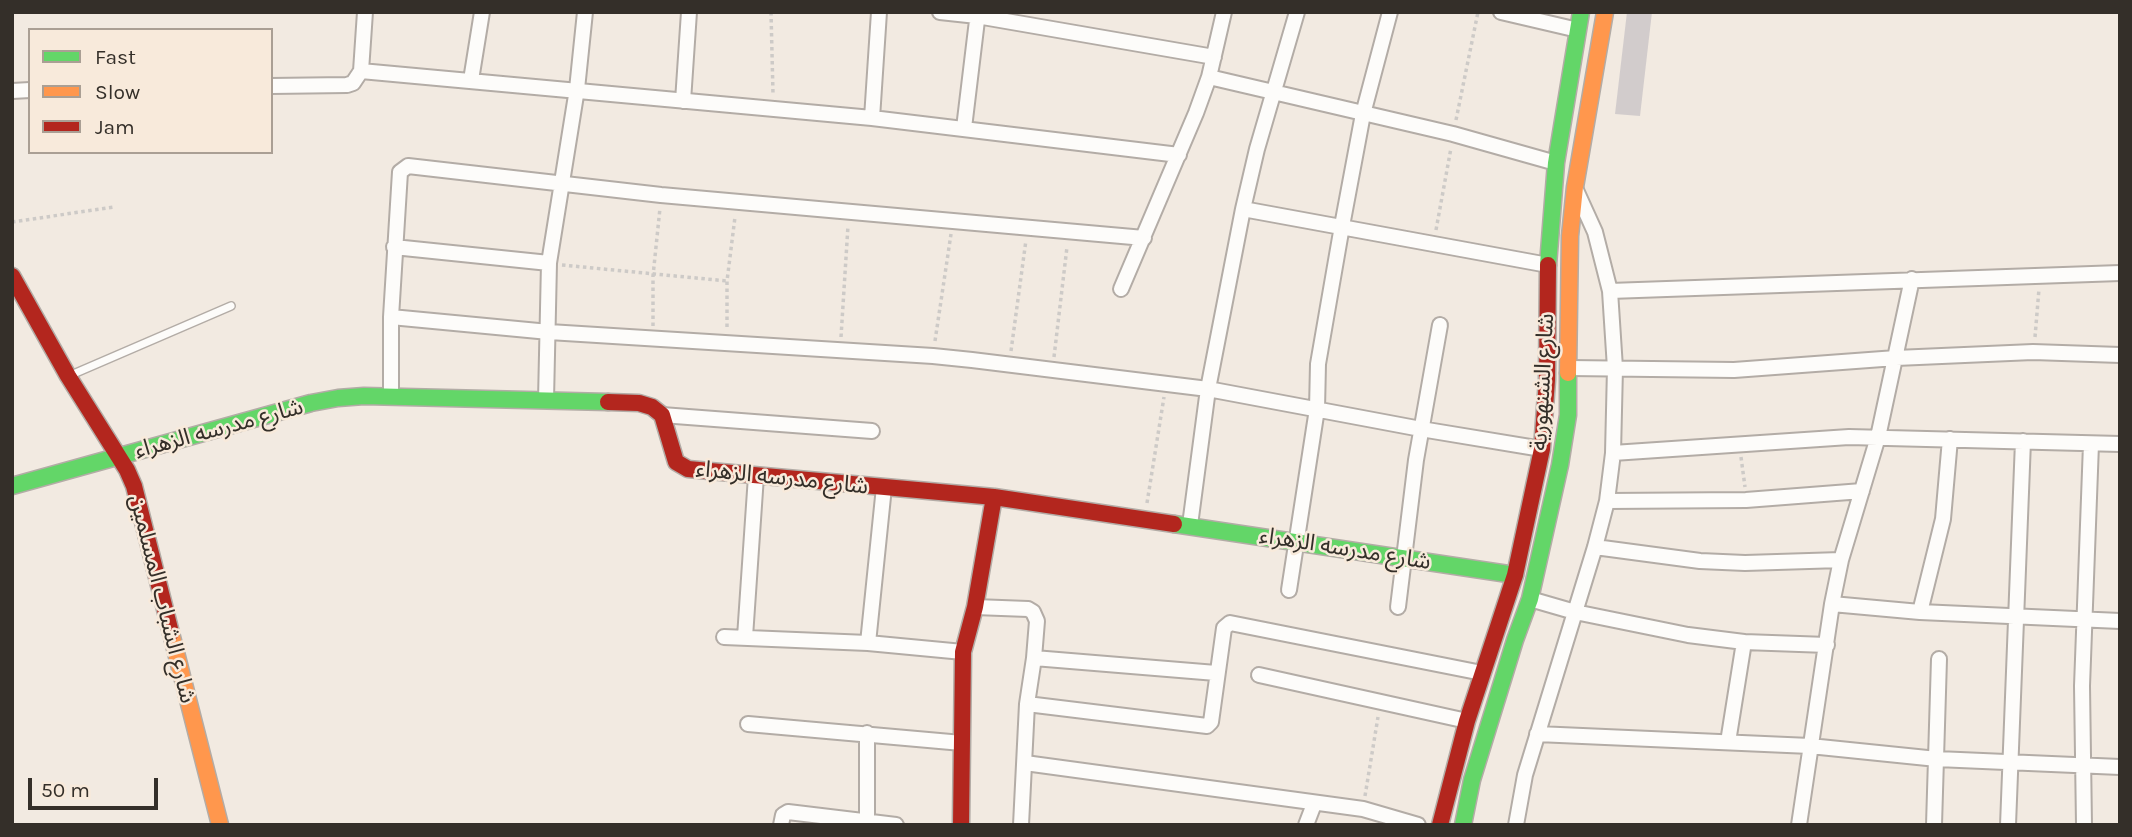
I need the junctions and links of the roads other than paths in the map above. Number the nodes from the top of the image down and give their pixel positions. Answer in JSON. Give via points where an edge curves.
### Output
{"nodes":[{"id":1,"x":365,"y":12,"type":"edge"},
{"id":2,"x":482,"y":12,"type":"edge"},
{"id":3,"x":585,"y":12,"type":"edge"},
{"id":4,"x":689,"y":12,"type":"edge"},
{"id":5,"x":879,"y":12,"type":"edge"},
{"id":6,"x":940,"y":12,"type":"edge"},
{"id":7,"x":1224,"y":12,"type":"edge"},
{"id":8,"x":1297,"y":12,"type":"edge"},
{"id":9,"x":1390,"y":12,"type":"edge"},
{"id":10,"x":1501,"y":12,"type":"edge"},
{"id":11,"x":1581,"y":12,"type":"edge"},
{"id":12,"x":1605,"y":12,"type":"edge"},
{"id":13,"x":978,"y":14,"type":"edge"},
{"id":14,"x":1578,"y":30,"type":"junction"},
{"id":15,"x":1214,"y":57,"type":"junction"},
{"id":16,"x":361,"y":71,"type":"junction"},
{"id":17,"x":1209,"y":77,"type":"junction"},
{"id":18,"x":471,"y":80,"type":"junction"},
{"id":19,"x":273,"y":86,"type":"edge"},
{"id":20,"x":577,"y":89,"type":"junction"},
{"id":21,"x":1274,"y":94,"type":"junction"},
{"id":22,"x":683,"y":101,"type":"junction"},
{"id":23,"x":1363,"y":114,"type":"junction"},
{"id":24,"x":872,"y":118,"type":"junction"},
{"id":25,"x":964,"y":128,"type":"junction"},
{"id":26,"x":1179,"y":155,"type":"junction"},
{"id":27,"x":1556,"y":163,"type":"junction"},
{"id":28,"x":562,"y":184,"type":"junction"},
{"id":29,"x":1575,"y":187,"type":"junction"},
{"id":30,"x":1243,"y":209,"type":"junction"},
{"id":31,"x":1342,"y":226,"type":"junction"},
{"id":32,"x":1144,"y":238,"type":"junction"},
{"id":33,"x":394,"y":247,"type":"junction"},
{"id":34,"x":549,"y":263,"type":"junction"},
{"id":35,"x":1548,"y":265,"type":"junction"},
{"id":36,"x":2120,"y":274,"type":"edge"},
{"id":37,"x":12,"y":276,"type":"edge"},
{"id":38,"x":1912,"y":279,"type":"junction"},
{"id":39,"x":1121,"y":289,"type":"dead end"},
{"id":40,"x":1609,"y":291,"type":"junction"},
{"id":41,"x":231,"y":306,"type":"dead end"},
{"id":42,"x":391,"y":317,"type":"junction"},
{"id":43,"x":1440,"y":325,"type":"dead end"},
{"id":44,"x":549,"y":332,"type":"junction"},
{"id":45,"x":2120,"y":355,"type":"edge"},
{"id":46,"x":1896,"y":358,"type":"junction"},
{"id":47,"x":1615,"y":368,"type":"junction"},
{"id":48,"x":1570,"y":369,"type":"junction"},
{"id":49,"x":68,"y":376,"type":"junction"},
{"id":50,"x":1208,"y":389,"type":"junction"},
{"id":51,"x":391,"y":397,"type":"junction"},
{"id":52,"x":546,"y":400,"type":"junction"},
{"id":53,"x":1317,"y":409,"type":"junction"},
{"id":54,"x":662,"y":415,"type":"junction"},
{"id":55,"x":1421,"y":429,"type":"junction"},
{"id":56,"x":872,"y":431,"type":"dead end"},
{"id":57,"x":1878,"y":437,"type":"junction"},
{"id":58,"x":1951,"y":439,"type":"junction"},
{"id":59,"x":2022,"y":441,"type":"junction"},
{"id":60,"x":2091,"y":444,"type":"junction"},
{"id":61,"x":2120,"y":444,"type":"edge"},
{"id":62,"x":1542,"y":449,"type":"junction"},
{"id":63,"x":1613,"y":453,"type":"junction"},
{"id":64,"x":119,"y":456,"type":"junction"},
{"id":65,"x":756,"y":475,"type":"junction"},
{"id":66,"x":12,"y":486,"type":"edge"},
{"id":67,"x":884,"y":487,"type":"junction"},
{"id":68,"x":1862,"y":491,"type":"junction"},
{"id":69,"x":994,"y":498,"type":"junction"},
{"id":70,"x":1607,"y":501,"type":"junction"},
{"id":71,"x":1190,"y":525,"type":"junction"},
{"id":72,"x":1297,"y":541,"type":"junction"},
{"id":73,"x":1595,"y":547,"type":"junction"},
{"id":74,"x":1404,"y":558,"type":"junction"},
{"id":75,"x":1841,"y":560,"type":"junction"},
{"id":76,"x":1515,"y":575,"type":"junction"},
{"id":77,"x":1289,"y":590,"type":"dead end"},
{"id":78,"x":1530,"y":599,"type":"junction"},
{"id":79,"x":1832,"y":604,"type":"junction"},
{"id":80,"x":975,"y":607,"type":"junction"},
{"id":81,"x":1398,"y":607,"type":"dead end"},
{"id":82,"x":1575,"y":612,"type":"junction"},
{"id":83,"x":1920,"y":612,"type":"junction"},
{"id":84,"x":2015,"y":617,"type":"junction"},
{"id":85,"x":2085,"y":619,"type":"junction"},
{"id":86,"x":2120,"y":621,"type":"edge"},
{"id":87,"x":724,"y":637,"type":"dead end"},
{"id":88,"x":745,"y":637,"type":"junction"},
{"id":89,"x":1744,"y":642,"type":"junction"},
{"id":90,"x":868,"y":643,"type":"junction"},
{"id":91,"x":1827,"y":645,"type":"junction"},
{"id":92,"x":963,"y":652,"type":"junction"},
{"id":93,"x":1034,"y":658,"type":"junction"},
{"id":94,"x":1940,"y":659,"type":"dead end"},
{"id":95,"x":1216,"y":673,"type":"junction"},
{"id":96,"x":1482,"y":673,"type":"junction"},
{"id":97,"x":1259,"y":675,"type":"dead end"},
{"id":98,"x":1027,"y":704,"type":"junction"},
{"id":99,"x":1467,"y":721,"type":"junction"},
{"id":100,"x":748,"y":724,"type":"dead end"},
{"id":101,"x":867,"y":733,"type":"junction"},
{"id":102,"x":1537,"y":734,"type":"junction"},
{"id":103,"x":1728,"y":742,"type":"junction"},
{"id":104,"x":962,"y":743,"type":"junction"},
{"id":105,"x":1810,"y":746,"type":"junction"},
{"id":106,"x":1937,"y":760,"type":"junction"},
{"id":107,"x":2010,"y":761,"type":"junction"},
{"id":108,"x":1025,"y":763,"type":"junction"},
{"id":109,"x":2082,"y":764,"type":"junction"},
{"id":110,"x":2120,"y":767,"type":"edge"},
{"id":111,"x":1314,"y":804,"type":"junction"},
{"id":112,"x":867,"y":820,"type":"junction"},
{"id":113,"x":220,"y":825,"type":"edge"},
{"id":114,"x":781,"y":825,"type":"edge"},
{"id":115,"x":896,"y":825,"type":"edge"},
{"id":116,"x":961,"y":825,"type":"edge"},
{"id":117,"x":1021,"y":825,"type":"edge"},
{"id":118,"x":1306,"y":825,"type":"edge"},
{"id":119,"x":1418,"y":825,"type":"edge"},
{"id":120,"x":1440,"y":825,"type":"edge"},
{"id":121,"x":1463,"y":825,"type":"edge"},
{"id":122,"x":1516,"y":825,"type":"edge"},
{"id":123,"x":1799,"y":825,"type":"edge"},
{"id":124,"x":1934,"y":825,"type":"edge"},
{"id":125,"x":2008,"y":825,"type":"edge"},
{"id":126,"x":2084,"y":825,"type":"edge"}],
"edges":[{"from":1,"to":16,"type":"street"},
{"from":2,"to":18,"type":"street"},
{"from":3,"to":20,"type":"street"},
{"from":4,"to":22,"type":"street"},
{"from":5,"to":24,"type":"street"},
{"from":6,"to":13,"type":"street"},
{"from":7,"to":15,"type":"street"},
{"from":8,"to":21,"type":"street"},
{"from":9,"to":23,"type":"street"},
{"from":10,"to":14,"type":"street"},
{"from":11,"to":14,"type":"street","name":"شارع الشنهورية"},
{"from":12,"to":29,"type":"street","name":"شارع الشنهورية"},
{"from":13,"to":15,"type":"street"},
{"from":13,"to":25,"type":"street"},
{"from":14,"to":27,"type":"street","name":"شارع الشنهورية"},
{"from":15,"to":17,"type":"street"},
{"from":16,"to":18,"type":"street"},
{"from":16,"to":19,"type":"street","via":[[347,85]]},
{"from":17,"to":21,"type":"street"},
{"from":17,"to":26,"type":"street"},
{"from":18,"to":20,"type":"street"},
{"from":20,"to":22,"type":"street"},
{"from":20,"to":28,"type":"street"},
{"from":21,"to":23,"type":"street"},
{"from":21,"to":30,"type":"street"},
{"from":22,"to":24,"type":"street"},
{"from":23,"to":27,"type":"street"},
{"from":23,"to":31,"type":"street"},
{"from":24,"to":25,"type":"street"},
{"from":25,"to":26,"type":"street"},
{"from":26,"to":32,"type":"street"},
{"from":27,"to":35,"type":"street","name":"شارع الشنهورية"},
{"from":28,"to":32,"type":"street"},
{"from":28,"to":33,"type":"street","via":[[408,166],[400,172]]},
{"from":28,"to":34,"type":"street"},
{"from":29,"to":40,"type":"street","via":[[1595,232]]},
{"from":29,"to":48,"type":"street","name":"شارع الشنهورية","via":[[1570,236]]},
{"from":30,"to":31,"type":"street"},
{"from":30,"to":50,"type":"street"},
{"from":31,"to":35,"type":"street"},
{"from":31,"to":53,"type":"street","via":[[1318,364]]},
{"from":32,"to":39,"type":"street"},
{"from":33,"to":34,"type":"street"},
{"from":33,"to":42,"type":"street"},
{"from":34,"to":44,"type":"street"},
{"from":35,"to":62,"type":"street","name":"شارع الشنهورية"},
{"from":36,"to":38,"type":"street"},
{"from":37,"to":49,"type":"street","name":"شارع الشباب المسلمين"},
{"from":38,"to":40,"type":"street"},
{"from":38,"to":46,"type":"street"},
{"from":40,"to":47,"type":"street"},
{"from":41,"to":49,"type":"lane"},
{"from":42,"to":44,"type":"street"},
{"from":42,"to":51,"type":"street"},
{"from":43,"to":55,"type":"street"},
{"from":44,"to":50,"type":"street","via":[[933,356]]},
{"from":44,"to":52,"type":"street"},
{"from":45,"to":46,"type":"street","via":[[2033,352]]},
{"from":46,"to":47,"type":"street","via":[[1734,370]]},
{"from":46,"to":57,"type":"street"},
{"from":47,"to":48,"type":"street"},
{"from":47,"to":63,"type":"street"},
{"from":48,"to":78,"type":"street","name":"شارع الشنهورية","via":[[1560,465]]},
{"from":49,"to":64,"type":"street","name":"شارع الشباب المسلمين"},
{"from":50,"to":53,"type":"street"},
{"from":50,"to":71,"type":"street"},
{"from":51,"to":52,"type":"street","name":"شارع مدرسه الزهراء"},
{"from":51,"to":64,"type":"street","name":"شارع مدرسه الزهراء","via":[[311,403]]},
{"from":52,"to":54,"type":"street","name":"شارع مدرسه الزهراء","via":[[639,403]]},
{"from":53,"to":55,"type":"street"},
{"from":53,"to":72,"type":"street"},
{"from":54,"to":56,"type":"street"},
{"from":54,"to":65,"type":"street","name":"شارع مدرسه الزهراء","via":[[681,467]]},
{"from":55,"to":62,"type":"street"},
{"from":55,"to":74,"type":"street"},
{"from":57,"to":58,"type":"street"},
{"from":57,"to":63,"type":"street"},
{"from":57,"to":68,"type":"street"},
{"from":58,"to":59,"type":"street"},
{"from":58,"to":83,"type":"street","via":[[1943,519]]},
{"from":59,"to":60,"type":"street"},
{"from":59,"to":84,"type":"street"},
{"from":60,"to":61,"type":"street"},
{"from":60,"to":85,"type":"street"},
{"from":62,"to":76,"type":"street","name":"شارع الشنهورية"},
{"from":63,"to":70,"type":"street"},
{"from":64,"to":66,"type":"street","name":"شارع مدرسه الزهراء"},
{"from":64,"to":113,"type":"street","name":"شارع الشباب المسلمين","via":[[134,486]]},
{"from":65,"to":67,"type":"street","name":"شارع مدرسه الزهراء"},
{"from":65,"to":88,"type":"street"},
{"from":67,"to":69,"type":"street","name":"شارع مدرسه الزهراء"},
{"from":67,"to":90,"type":"street"},
{"from":68,"to":70,"type":"street","via":[[1746,500]]},
{"from":68,"to":75,"type":"street"},
{"from":69,"to":71,"type":"street","name":"شارع مدرسه الزهراء"},
{"from":69,"to":80,"type":"street"},
{"from":70,"to":73,"type":"street"},
{"from":71,"to":72,"type":"street","name":"شارع مدرسه الزهراء"},
{"from":72,"to":74,"type":"street","name":"شارع مدرسه الزهراء"},
{"from":72,"to":77,"type":"street"},
{"from":73,"to":75,"type":"street","via":[[1711,562]]},
{"from":73,"to":82,"type":"street"},
{"from":74,"to":76,"type":"street","name":"شارع مدرسه الزهراء"},
{"from":74,"to":81,"type":"street"},
{"from":75,"to":79,"type":"street"},
{"from":76,"to":96,"type":"street","name":"شارع الشنهورية"},
{"from":78,"to":82,"type":"street"},
{"from":78,"to":121,"type":"street","name":"شارع الشنهورية","via":[[1476,767]]},
{"from":79,"to":83,"type":"street"},
{"from":79,"to":91,"type":"street"},
{"from":80,"to":92,"type":"street"},
{"from":80,"to":93,"type":"street","via":[[1033,612],[1037,621]]},
{"from":82,"to":89,"type":"street"},
{"from":82,"to":102,"type":"street"},
{"from":83,"to":84,"type":"street"},
{"from":84,"to":85,"type":"street"},
{"from":84,"to":107,"type":"street"},
{"from":85,"to":86,"type":"street"},
{"from":85,"to":109,"type":"street"},
{"from":87,"to":88,"type":"street"},
{"from":88,"to":90,"type":"street"},
{"from":89,"to":91,"type":"street"},
{"from":89,"to":103,"type":"street"},
{"from":90,"to":92,"type":"street"},
{"from":91,"to":105,"type":"street"},
{"from":92,"to":104,"type":"street"},
{"from":93,"to":95,"type":"street"},
{"from":93,"to":98,"type":"street"},
{"from":94,"to":106,"type":"street"},
{"from":95,"to":96,"type":"street","via":[[1224,628],[1230,623]]},
{"from":95,"to":98,"type":"street","via":[[1207,726]]},
{"from":96,"to":99,"type":"street","name":"شارع الشنهورية"},
{"from":97,"to":99,"type":"street"},
{"from":98,"to":108,"type":"street"},
{"from":99,"to":120,"type":"street","name":"شارع الشنهورية"},
{"from":100,"to":101,"type":"street"},
{"from":101,"to":104,"type":"street"},
{"from":101,"to":112,"type":"street"},
{"from":102,"to":103,"type":"street"},
{"from":102,"to":122,"type":"street"},
{"from":103,"to":105,"type":"street"},
{"from":104,"to":116,"type":"street"},
{"from":105,"to":106,"type":"street"},
{"from":105,"to":123,"type":"street"},
{"from":106,"to":107,"type":"street"},
{"from":106,"to":124,"type":"street"},
{"from":107,"to":109,"type":"street"},
{"from":107,"to":125,"type":"street"},
{"from":108,"to":111,"type":"street"},
{"from":108,"to":117,"type":"street"},
{"from":109,"to":110,"type":"street"},
{"from":109,"to":126,"type":"street"},
{"from":111,"to":118,"type":"street"},
{"from":111,"to":119,"type":"street","via":[[1363,809]]},
{"from":112,"to":114,"type":"street","via":[[788,812]]},
{"from":112,"to":115,"type":"street"}]}
